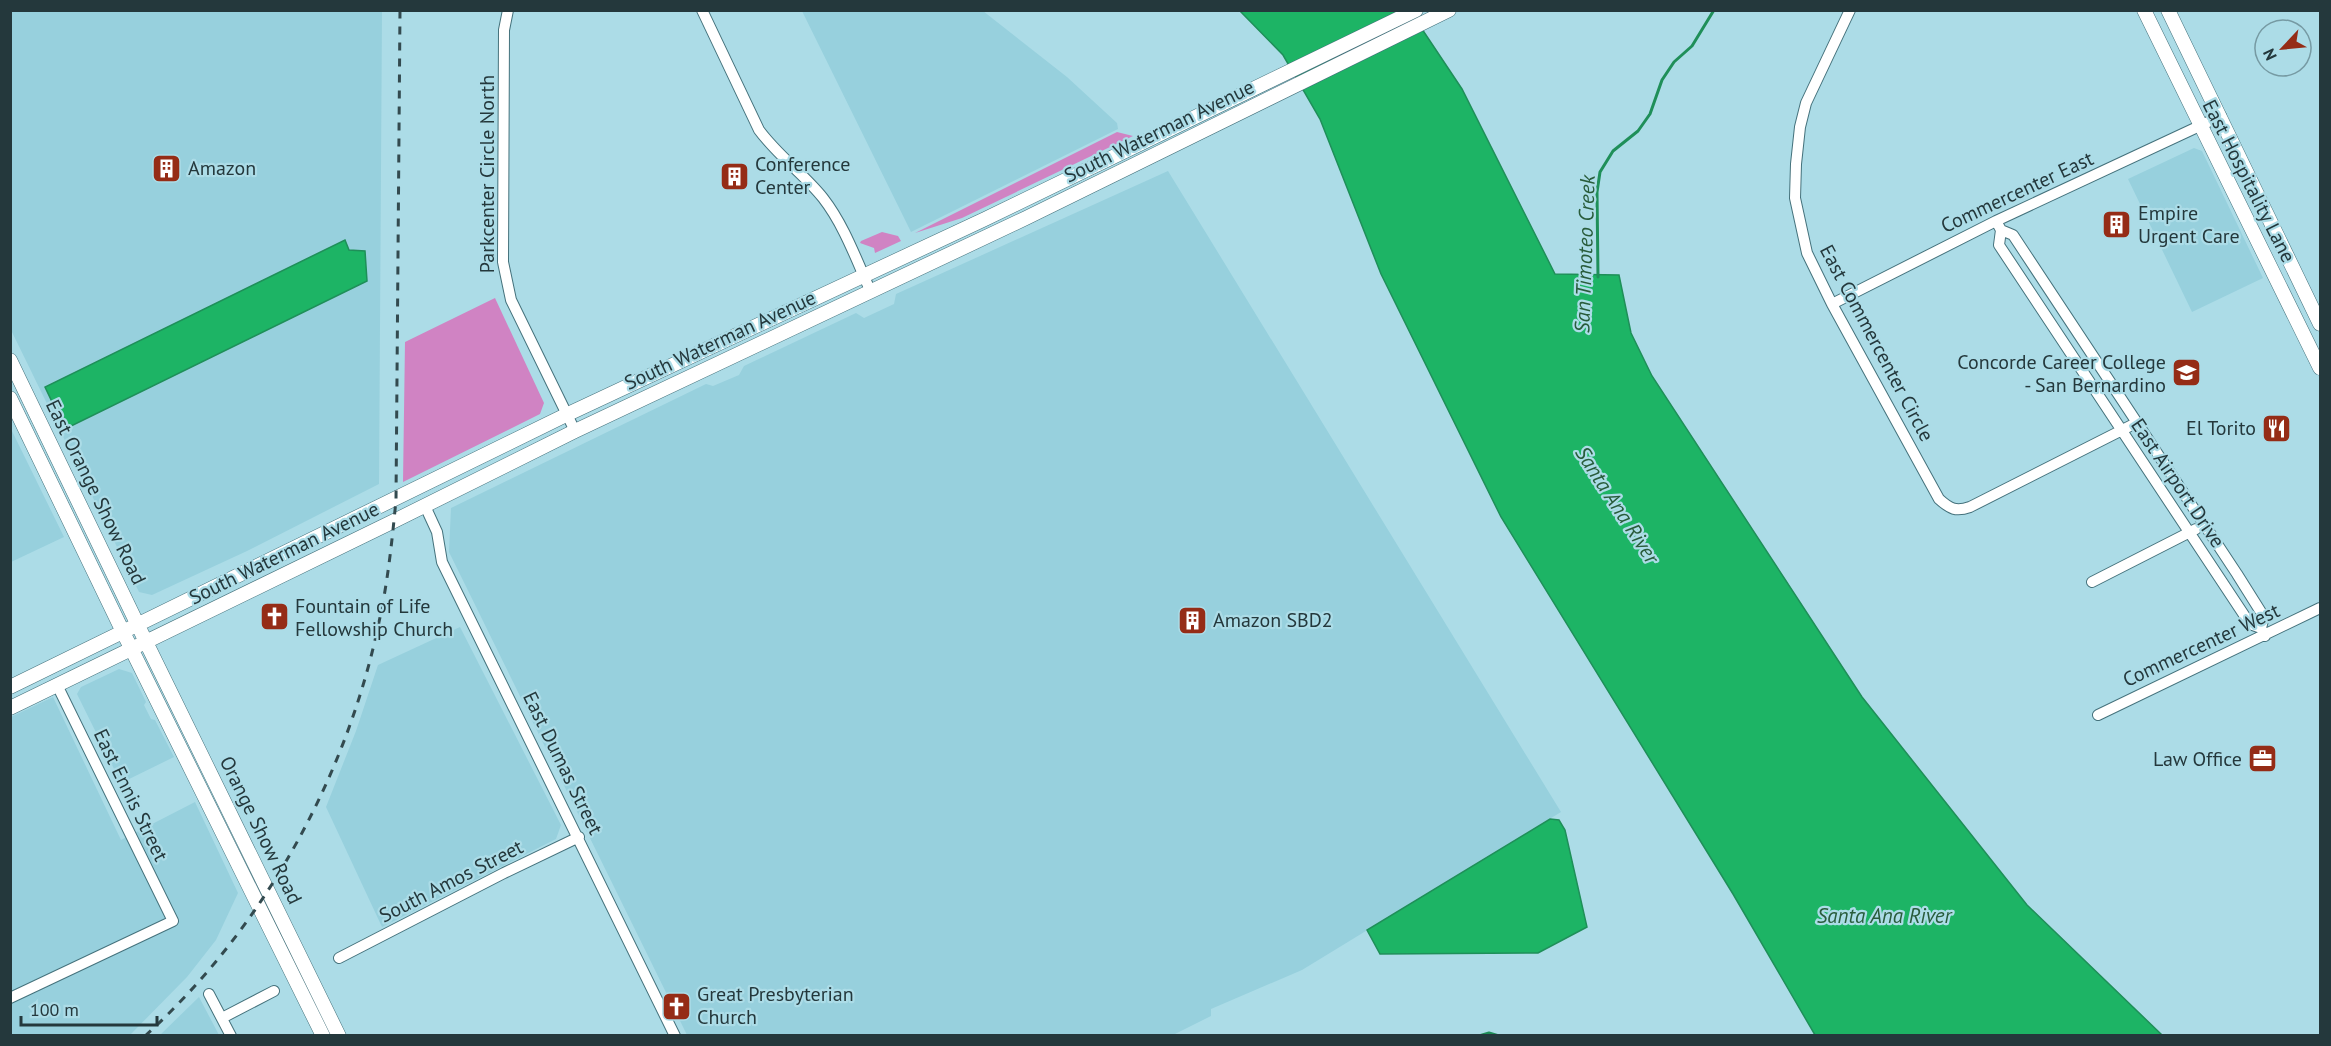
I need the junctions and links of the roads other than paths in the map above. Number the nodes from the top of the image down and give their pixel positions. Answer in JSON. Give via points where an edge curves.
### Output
{"nodes":[{"id":1,"x":508,"y":10,"type":"edge"},
{"id":2,"x":702,"y":10,"type":"edge"},
{"id":3,"x":1416,"y":10,"type":"edge"},
{"id":4,"x":1449,"y":10,"type":"edge"},
{"id":5,"x":1850,"y":10,"type":"edge"},
{"id":6,"x":2144,"y":10,"type":"edge"},
{"id":7,"x":2168,"y":10,"type":"edge"},
{"id":8,"x":2221,"y":116,"type":"junction"},
{"id":9,"x":2200,"y":126,"type":"junction"},
{"id":10,"x":1999,"y":226,"type":"junction"},
{"id":11,"x":863,"y":275,"type":"junction"},
{"id":12,"x":870,"y":290,"type":"junction"},
{"id":13,"x":1832,"y":304,"type":"junction"},
{"id":14,"x":2320,"y":324,"type":"edge"},
{"id":15,"x":10,"y":360,"type":"edge"},
{"id":16,"x":2320,"y":368,"type":"edge"},
{"id":17,"x":10,"y":398,"type":"edge"},
{"id":18,"x":568,"y":414,"type":"junction"},
{"id":19,"x":2136,"y":423,"type":"junction"},
{"id":20,"x":575,"y":430,"type":"junction"},
{"id":21,"x":2122,"y":431,"type":"junction"},
{"id":22,"x":425,"y":506,"type":"junction"},
{"id":23,"x":2204,"y":524,"type":"junction"},
{"id":24,"x":2190,"y":532,"type":"junction"},
{"id":25,"x":2092,"y":582,"type":"dead end"},
{"id":26,"x":2320,"y":609,"type":"edge"},
{"id":27,"x":138,"y":625,"type":"junction"},
{"id":28,"x":123,"y":632,"type":"junction"},
{"id":29,"x":2263,"y":632,"type":"junction"},
{"id":30,"x":146,"y":642,"type":"junction"},
{"id":31,"x":132,"y":649,"type":"junction"},
{"id":32,"x":57,"y":686,"type":"junction"},
{"id":33,"x":10,"y":687,"type":"edge"},
{"id":34,"x":10,"y":708,"type":"edge"},
{"id":35,"x":2098,"y":715,"type":"dead end"},
{"id":36,"x":579,"y":837,"type":"junction"},
{"id":37,"x":339,"y":958,"type":"dead end"},
{"id":38,"x":274,"y":991,"type":"dead end"},
{"id":39,"x":209,"y":994,"type":"dead end"},
{"id":40,"x":10,"y":998,"type":"edge"},
{"id":41,"x":222,"y":1018,"type":"junction"},
{"id":42,"x":231,"y":1035,"type":"edge"},
{"id":43,"x":322,"y":1035,"type":"edge"},
{"id":44,"x":339,"y":1035,"type":"edge"},
{"id":45,"x":675,"y":1035,"type":"edge"}],
"edges":[{"from":1,"to":18,"type":"street","name":"Parkcenter Circle North","via":[[504,30],[502,262],[511,300]]},
{"from":2,"to":11,"type":"street","via":[[759,130],[822,196]]},
{"from":3,"to":11,"type":"main road","name":"South Waterman Avenue"},
{"from":4,"to":12,"type":"main road","name":"South Waterman Avenue","via":[[1026,218]]},
{"from":5,"to":13,"type":"street","name":"East Commercenter Circle","via":[[1806,103],[1800,127],[1795,198],[1808,253]]},
{"from":6,"to":9,"type":"main road","name":"East Hospitality Lane"},
{"from":7,"to":8,"type":"main road","name":"East Hospitality Lane"},
{"from":8,"to":9,"type":"street","name":"Commercenter East"},
{"from":8,"to":14,"type":"main road","name":"East Hospitality Lane"},
{"from":9,"to":10,"type":"street","name":"Commercenter East"},
{"from":9,"to":16,"type":"main road","name":"East Hospitality Lane"},
{"from":10,"to":13,"type":"street","name":"Commercenter East"},
{"from":10,"to":19,"type":"street","name":"East Airport Drive","via":[[2013,235]]},
{"from":10,"to":21,"type":"street","name":"East Airport Drive","via":[[1999,245]]},
{"from":11,"to":12,"type":"street"},
{"from":11,"to":18,"type":"main road","name":"South Waterman Avenue"},
{"from":12,"to":20,"type":"main road","name":"South Waterman Avenue"},
{"from":13,"to":21,"type":"street","name":"East Commercenter Circle","via":[[1939,499],[1951,509],[1970,507]]},
{"from":15,"to":27,"type":"main road","name":"East Orange Show Road"},
{"from":17,"to":28,"type":"main road","name":"East Orange Show Road"},
{"from":18,"to":20,"type":"street","name":"Parkcenter Circle North"},
{"from":18,"to":27,"type":"main road","name":"South Waterman Avenue"},
{"from":19,"to":21,"type":"street"},
{"from":19,"to":23,"type":"street","name":"East Airport Drive"},
{"from":20,"to":22,"type":"main road","name":"South Waterman Avenue"},
{"from":21,"to":24,"type":"street","name":"East Airport Drive"},
{"from":22,"to":30,"type":"main road","name":"South Waterman Avenue"},
{"from":22,"to":36,"type":"street","name":"East Dumas Street","via":[[437,532],[442,562]]},
{"from":23,"to":24,"type":"street"},
{"from":23,"to":29,"type":"street","name":"East Airport Drive","via":[[2264,617]]},
{"from":24,"to":25,"type":"street"},
{"from":24,"to":29,"type":"street","name":"East Airport Drive","via":[[2250,624]]},
{"from":26,"to":29,"type":"street","name":"Commercenter West"},
{"from":27,"to":28,"type":"main road","name":"South Waterman Avenue"},
{"from":27,"to":30,"type":"main road","name":"East Orange Show Road"},
{"from":28,"to":31,"type":"main road","name":"East Orange Show Road"},
{"from":28,"to":33,"type":"main road","name":"South Waterman Avenue"},
{"from":29,"to":35,"type":"street","name":"Commercenter West"},
{"from":30,"to":31,"type":"main road","name":"South Waterman Avenue"},
{"from":30,"to":44,"type":"main road","name":"Orange Show Road"},
{"from":31,"to":32,"type":"main road","name":"South Waterman Avenue"},
{"from":31,"to":43,"type":"main road","name":"Orange Show Road"},
{"from":32,"to":34,"type":"main road","name":"South Waterman Avenue"},
{"from":32,"to":40,"type":"street","name":"East Ennis Street","via":[[173,921]]},
{"from":36,"to":37,"type":"street","name":"South Amos Street"},
{"from":36,"to":45,"type":"street","name":"East Dumas Street"},
{"from":38,"to":41,"type":"street"},
{"from":39,"to":41,"type":"street"},
{"from":41,"to":42,"type":"street"}]}
